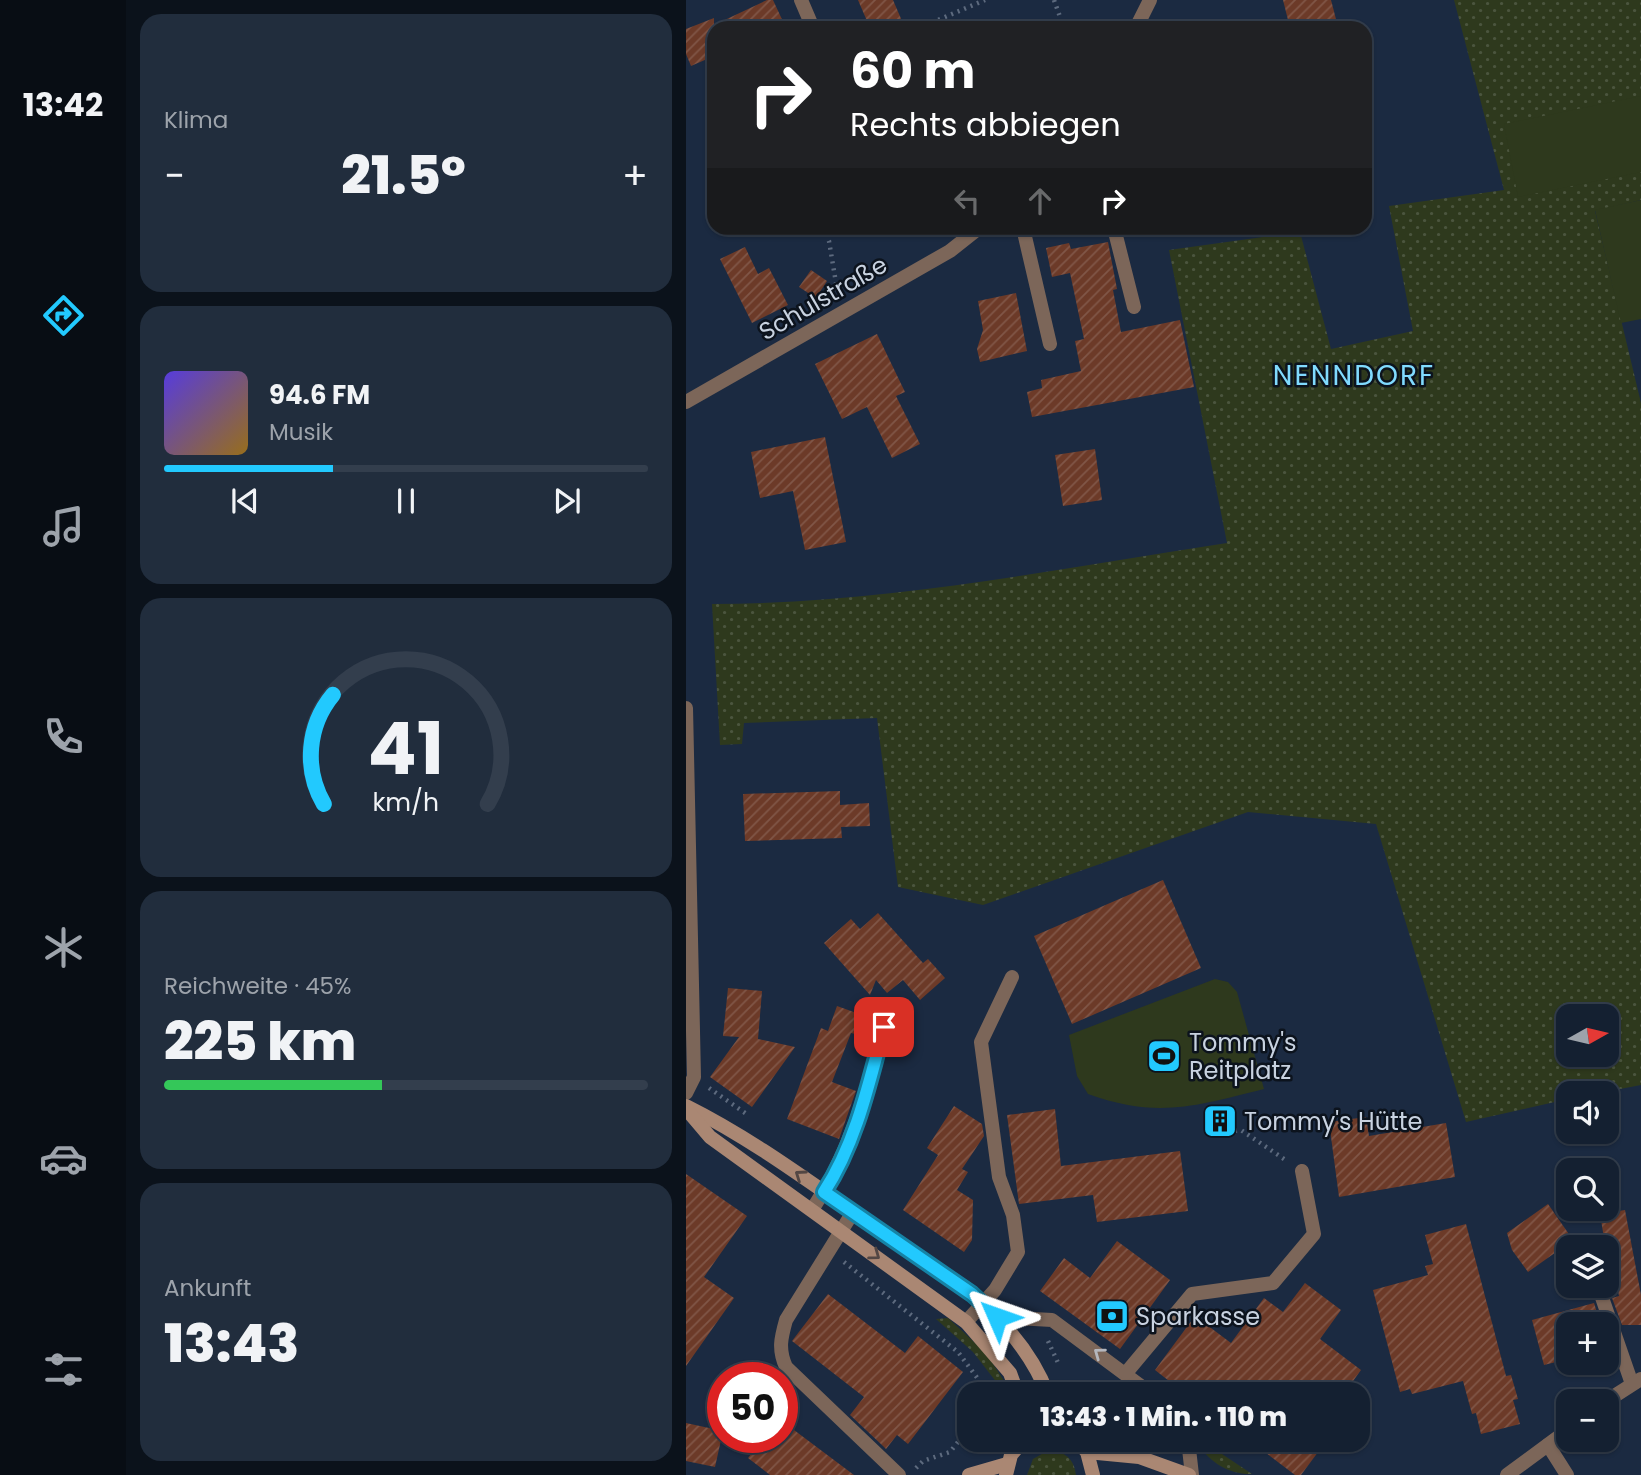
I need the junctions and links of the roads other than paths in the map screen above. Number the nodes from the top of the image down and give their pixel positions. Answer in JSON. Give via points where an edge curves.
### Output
{"nodes":[{"id":1,"x":801,"y":0,"type":"edge"},
{"id":2,"x":1150,"y":0,"type":"edge"},
{"id":3,"x":810,"y":21,"type":"edge"},
{"id":4,"x":1140,"y":21,"type":"edge"},
{"id":5,"x":970,"y":235,"type":"edge"},
{"id":6,"x":1025,"y":235,"type":"edge"},
{"id":7,"x":1116,"y":235,"type":"edge"},
{"id":8,"x":1134,"y":307,"type":"dead end"},
{"id":9,"x":1050,"y":344,"type":"dead end"},
{"id":10,"x":686,"y":402,"type":"edge"},
{"id":11,"x":686,"y":708,"type":"edge"},
{"id":12,"x":1012,"y":977,"type":"dead end"},
{"id":13,"x":884,"y":1027,"type":"dead end"},
{"id":14,"x":686,"y":1093,"type":"edge"},
{"id":15,"x":686,"y":1108,"type":"edge"},
{"id":16,"x":1302,"y":1171,"type":"road end"},
{"id":17,"x":824,"y":1192,"type":"junction"},
{"id":18,"x":812,"y":1210,"type":"junction"},
{"id":19,"x":853,"y":1212,"type":"junction"},
{"id":20,"x":840,"y":1229,"type":"junction"},
{"id":21,"x":1603,"y":1298,"type":"edge"},
{"id":22,"x":982,"y":1304,"type":"junction"},
{"id":23,"x":997,"y":1317,"type":"junction"},
{"id":24,"x":966,"y":1322,"type":"junction"},
{"id":25,"x":1126,"y":1373,"type":"junction"},
{"id":26,"x":1637,"y":1381,"type":"edge"},
{"id":27,"x":1013,"y":1382,"type":"edge"},
{"id":28,"x":1041,"y":1382,"type":"edge"},
{"id":29,"x":1137,"y":1382,"type":"edge"},
{"id":30,"x":1619,"y":1393,"type":"edge"},
{"id":31,"x":1556,"y":1439,"type":"edge"},
{"id":32,"x":1548,"y":1445,"type":"junction"},
{"id":33,"x":1016,"y":1452,"type":"edge"},
{"id":34,"x":1087,"y":1452,"type":"joint"},
{"id":35,"x":1186,"y":1452,"type":"edge"},
{"id":36,"x":1006,"y":1469,"type":"edge"},
{"id":37,"x":899,"y":1475,"type":"edge"},
{"id":38,"x":969,"y":1475,"type":"edge"},
{"id":39,"x":1093,"y":1475,"type":"edge"},
{"id":40,"x":1183,"y":1475,"type":"edge"},
{"id":41,"x":1507,"y":1475,"type":"edge"},
{"id":42,"x":1567,"y":1475,"type":"edge"}],
"edges":[{"from":1,"to":3,"type":"street"},
{"from":2,"to":4,"type":"street"},
{"from":5,"to":10,"type":"street","name":"Schulstraße","via":[[950,251]]},
{"from":6,"to":9,"type":"street"},
{"from":7,"to":8,"type":"street"},
{"from":11,"to":14,"type":"street","via":[[694,1077]]},
{"from":12,"to":22,"type":"street","via":[[981,1042],[999,1177],[1013,1215],[1018,1252]]},
{"from":13,"to":17,"type":"street","via":[[856,1124]]},
{"from":17,"to":15,"type":"main road","one_way":true,"via":[[742,1134]]},
{"from":15,"to":18,"type":"main road","via":[[710,1137]]},
{"from":16,"to":25,"type":"street","via":[[1314,1234],[1273,1283],[1192,1294]]},
{"from":17,"to":18,"type":"street"},
{"from":17,"to":19,"type":"main road"},
{"from":18,"to":20,"type":"main road"},
{"from":19,"to":20,"type":"street"},
{"from":19,"to":22,"type":"main road"},
{"from":20,"to":24,"type":"main road","one_way":true},
{"from":20,"to":37,"type":"street","via":[[786,1320],[781,1355],[786,1367]]},
{"from":21,"to":26,"type":"street"},
{"from":22,"to":23,"type":"main road"},
{"from":22,"to":24,"type":"street"},
{"from":25,"to":23,"type":"street","one_way":true,"via":[[1052,1320]]},
{"from":23,"to":28,"type":"main road","via":[[1020,1341]]},
{"from":24,"to":27,"type":"main road"},
{"from":25,"to":29,"type":"street"},
{"from":26,"to":30,"type":"street"},
{"from":31,"to":32,"type":"street"},
{"from":32,"to":41,"type":"street"},
{"from":32,"to":42,"type":"street"},
{"from":33,"to":36,"type":"main road"},
{"from":34,"to":39,"type":"main road"},
{"from":34,"to":40,"type":"main road","via":[[1139,1457]]},
{"from":35,"to":40,"type":"street"},
{"from":36,"to":38,"type":"main road"}]}
